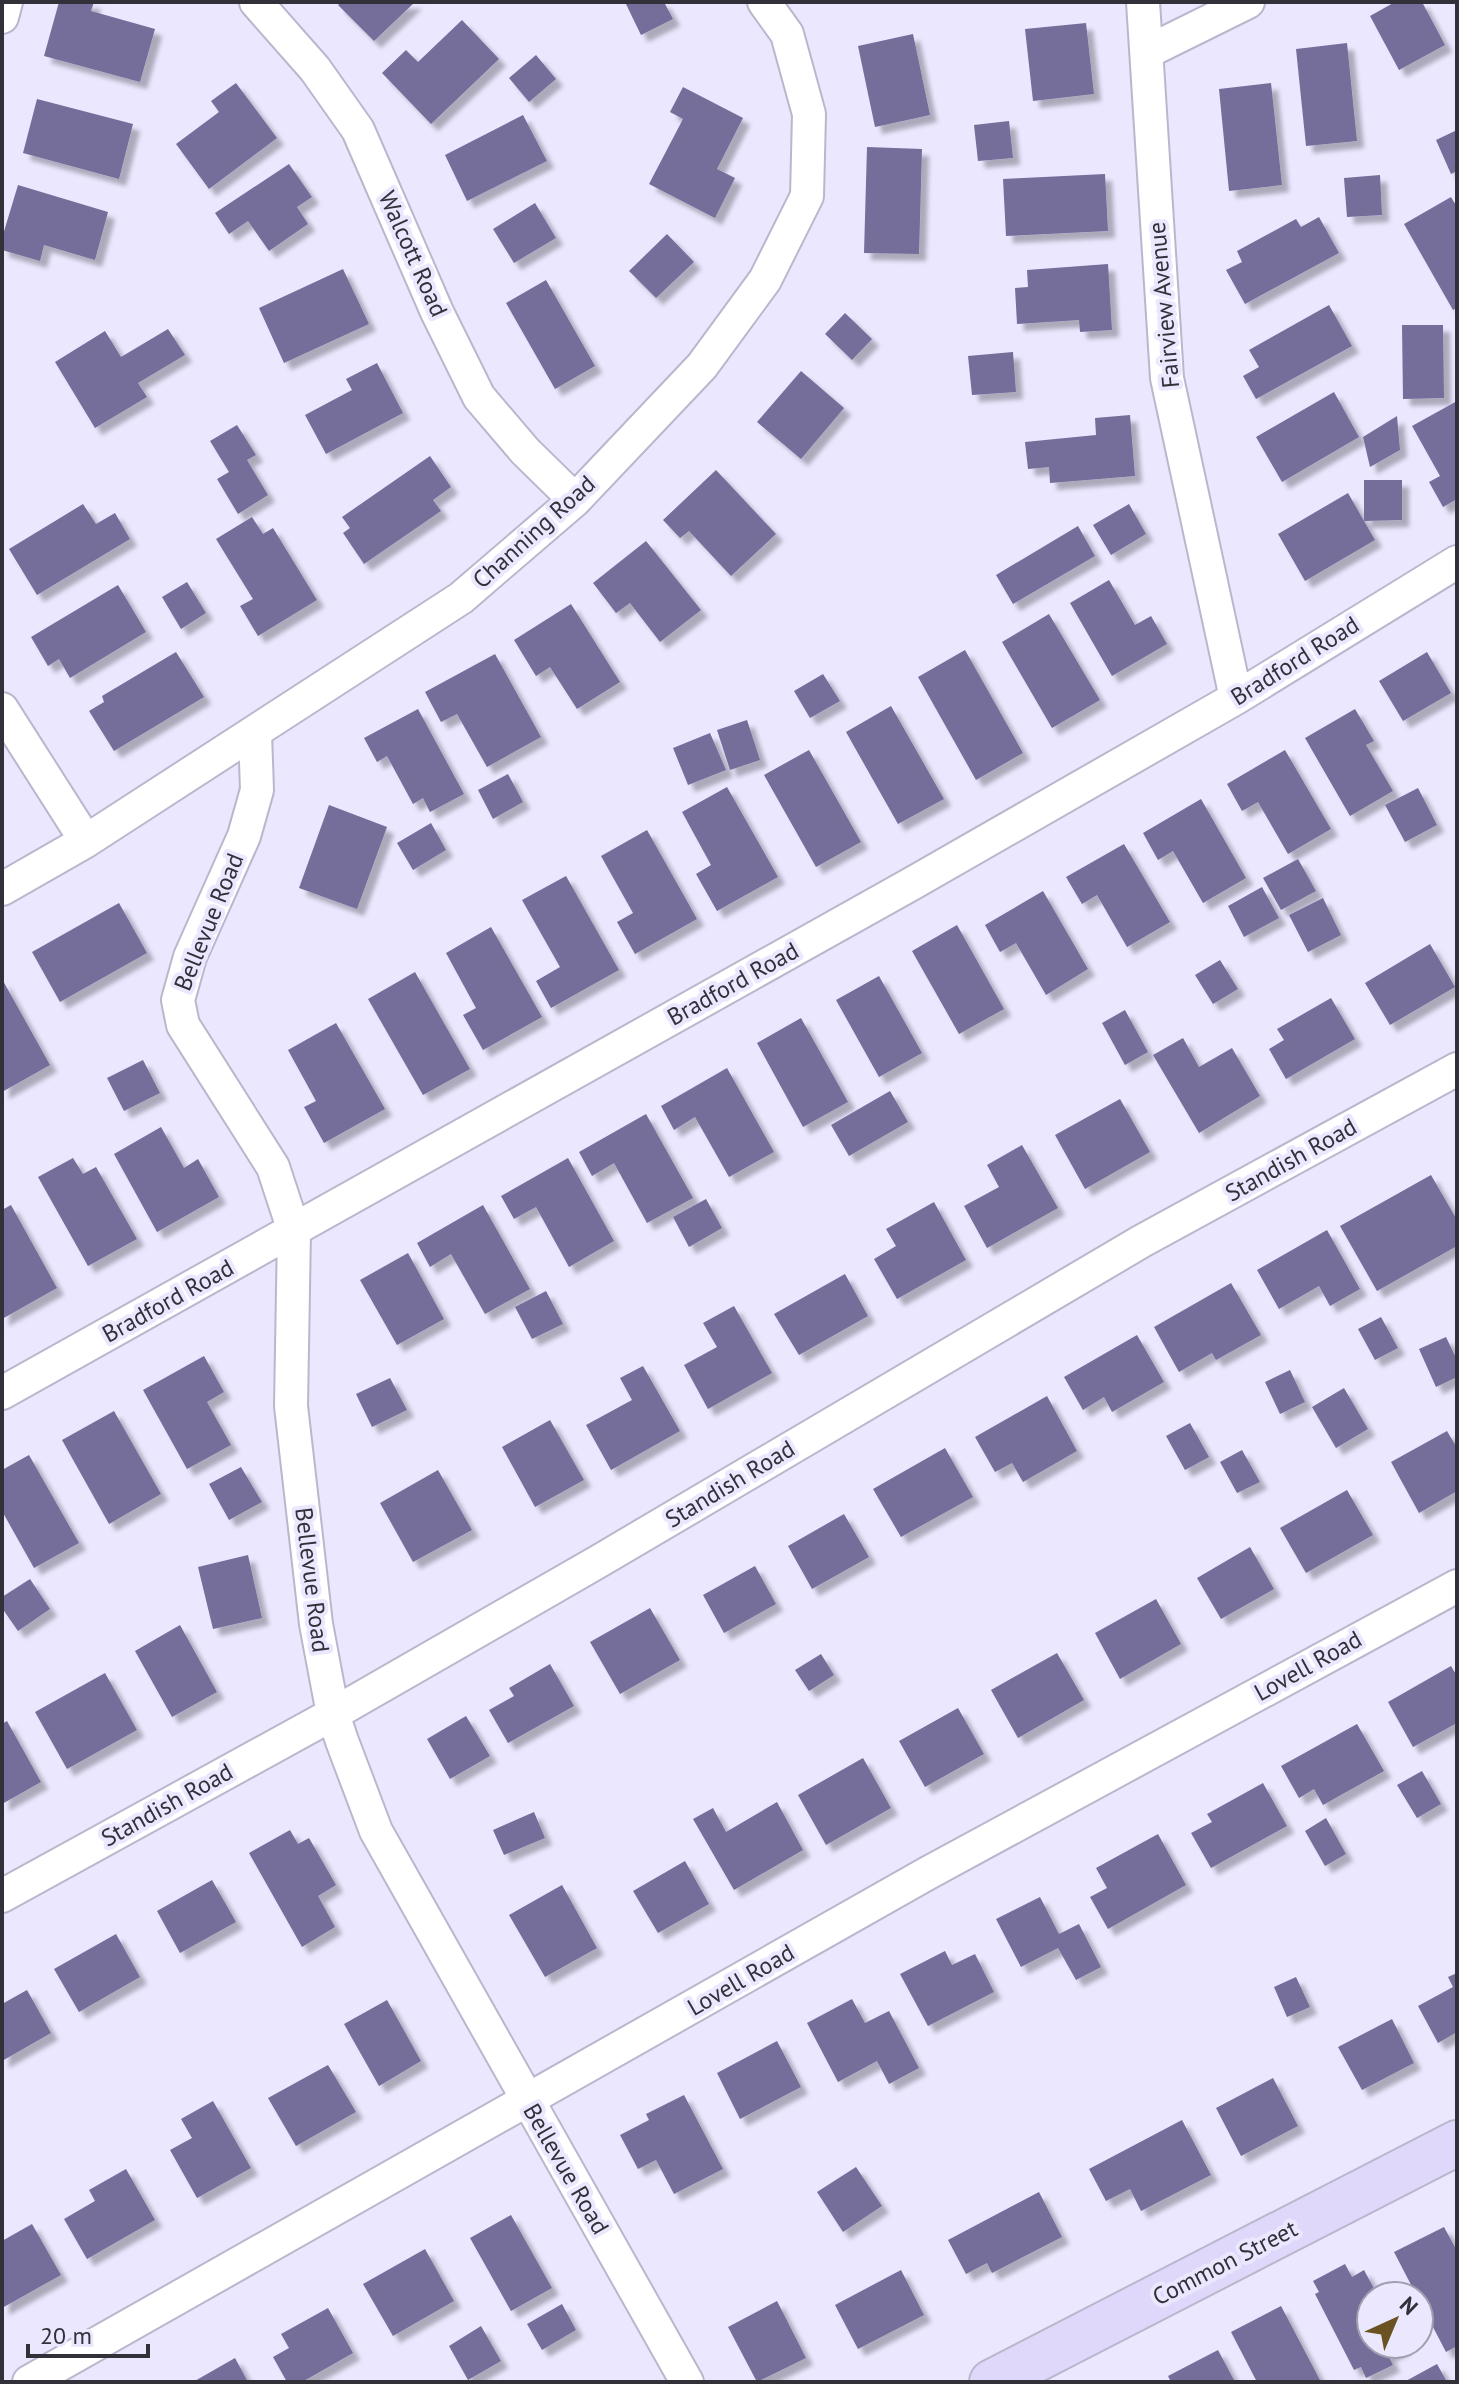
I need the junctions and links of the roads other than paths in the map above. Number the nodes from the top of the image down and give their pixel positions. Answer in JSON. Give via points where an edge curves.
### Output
{"nodes":[{"id":1,"x":6,"y":2,"type":"edge"},
{"id":2,"x":256,"y":2,"type":"edge"},
{"id":3,"x":764,"y":2,"type":"edge"},
{"id":4,"x":1143,"y":2,"type":"edge"},
{"id":5,"x":1248,"y":2,"type":"edge"},
{"id":6,"x":2,"y":17,"type":"edge"},
{"id":7,"x":1147,"y":52,"type":"junction"},
{"id":8,"x":575,"y":500,"type":"junction"},
{"id":9,"x":1457,"y":562,"type":"edge"},
{"id":10,"x":1236,"y":698,"type":"junction"},
{"id":11,"x":2,"y":709,"type":"edge"},
{"id":12,"x":255,"y":733,"type":"junction"},
{"id":13,"x":86,"y":841,"type":"junction"},
{"id":14,"x":2,"y":889,"type":"edge"},
{"id":15,"x":1457,"y":1069,"type":"edge"},
{"id":16,"x":294,"y":1231,"type":"junction"},
{"id":17,"x":2,"y":1393,"type":"edge"},
{"id":18,"x":1457,"y":1586,"type":"edge"},
{"id":19,"x":333,"y":1714,"type":"junction"},
{"id":20,"x":2,"y":1896,"type":"edge"},
{"id":21,"x":528,"y":2102,"type":"junction"},
{"id":22,"x":1457,"y":2143,"type":"edge"},
{"id":23,"x":29,"y":2382,"type":"edge"},
{"id":24,"x":687,"y":2382,"type":"edge"},
{"id":25,"x":992,"y":2382,"type":"edge"}],
"edges":[{"from":1,"to":6,"type":"street"},
{"from":2,"to":8,"type":"street","name":"Walcott Road","via":[[315,69],[358,130],[479,397]]},
{"from":3,"to":8,"type":"street","name":"Channing Road","via":[[787,34],[809,114],[807,196],[765,280],[702,366]]},
{"from":4,"to":7,"type":"street","name":"Fairview Avenue"},
{"from":5,"to":7,"type":"street"},
{"from":7,"to":10,"type":"street","name":"Fairview Avenue","via":[[1167,378]]},
{"from":8,"to":12,"type":"street","name":"Channing Road","via":[[461,598]]},
{"from":9,"to":10,"type":"street","name":"Bradford Road"},
{"from":10,"to":16,"type":"street","name":"Bradford Road"},
{"from":11,"to":13,"type":"street"},
{"from":12,"to":13,"type":"street","name":"Channing Road"},
{"from":12,"to":16,"type":"street","name":"Bellevue Road","via":[[257,790],[247,825],[190,957],[178,1000],[183,1025],[273,1167]]},
{"from":13,"to":14,"type":"street","name":"Channing Road"},
{"from":15,"to":19,"type":"street","name":"Standish Road","via":[[1142,1241]]},
{"from":16,"to":17,"type":"street","name":"Bradford Road"},
{"from":16,"to":19,"type":"street","name":"Bellevue Road","via":[[291,1406],[316,1624]]},
{"from":18,"to":21,"type":"street","name":"Lovell Road","via":[[928,1873]]},
{"from":19,"to":20,"type":"street","name":"Standish Road"},
{"from":19,"to":21,"type":"street","name":"Bellevue Road","via":[[376,1831]]},
{"from":21,"to":23,"type":"street","name":"Lovell Road"},
{"from":21,"to":24,"type":"street","name":"Bellevue Road"},
{"from":22,"to":25,"type":"main road","name":"Common Street"}]}
